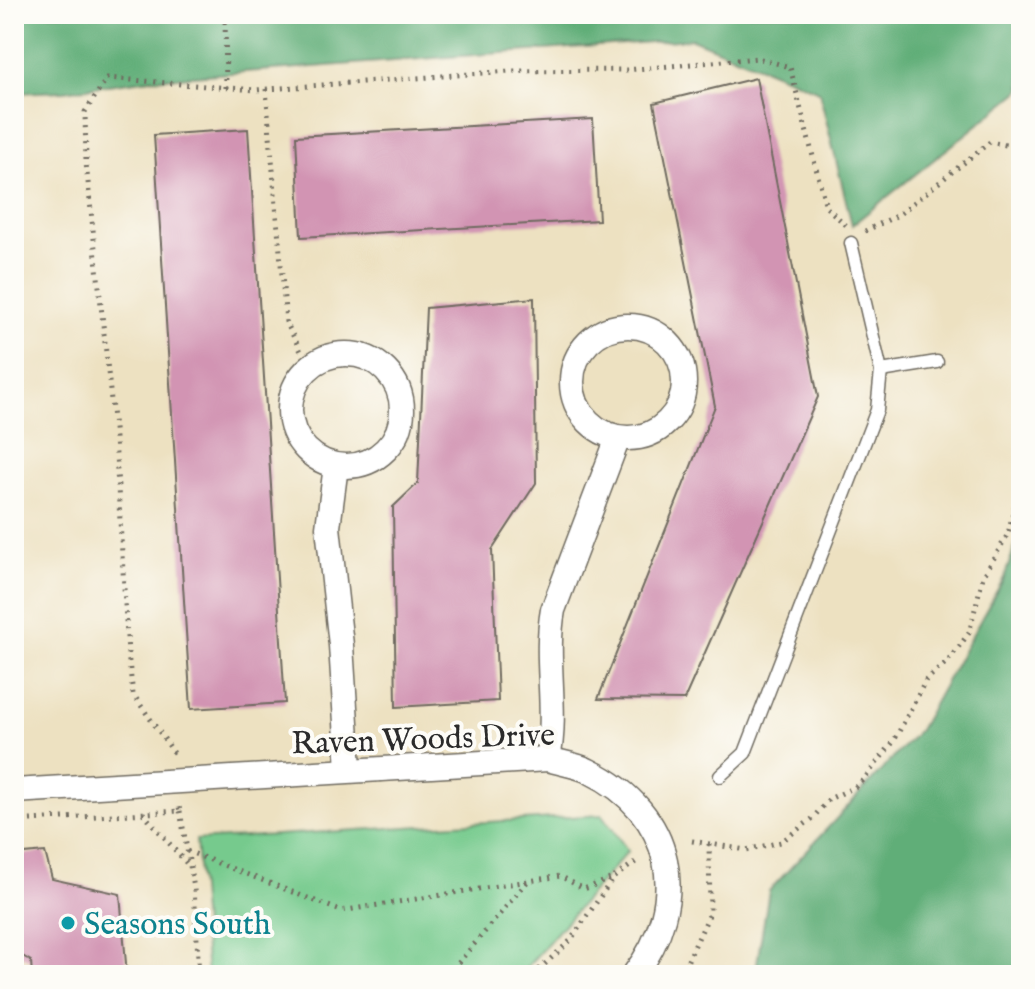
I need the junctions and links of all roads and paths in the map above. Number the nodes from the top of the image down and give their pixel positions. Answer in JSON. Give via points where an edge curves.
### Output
{"nodes":[{"id":1,"x":225,"y":14,"type":"edge"},
{"id":2,"x":226,"y":88,"type":"junction"},
{"id":3,"x":266,"y":89,"type":"junction"},
{"id":4,"x":1021,"y":148,"type":"edge"},
{"id":5,"x":852,"y":237,"type":"junction"},
{"id":6,"x":937,"y":362,"type":"dead end"},
{"id":7,"x":309,"y":367,"type":"junction"},
{"id":8,"x":881,"y":371,"type":"junction"},
{"id":9,"x":618,"y":438,"type":"junction"},
{"id":10,"x":336,"y":466,"type":"junction"},
{"id":11,"x":1021,"y":478,"type":"edge"},
{"id":12,"x":174,"y":753,"type":"dead end"},
{"id":13,"x":548,"y":759,"type":"junction"},
{"id":14,"x":349,"y":769,"type":"junction"},
{"id":15,"x":720,"y":776,"type":"dead end"},
{"id":16,"x":14,"y":791,"type":"edge"},
{"id":17,"x":143,"y":813,"type":"junction"},
{"id":18,"x":14,"y":821,"type":"edge"},
{"id":19,"x":692,"y":841,"type":"dead end"},
{"id":20,"x":709,"y":844,"type":"junction"},
{"id":21,"x":187,"y":851,"type":"junction"},
{"id":22,"x":637,"y":861,"type":"dead end"},
{"id":23,"x":191,"y":869,"type":"junction"},
{"id":24,"x":613,"y":878,"type":"junction"},
{"id":25,"x":527,"y":881,"type":"junction"},
{"id":26,"x":199,"y":975,"type":"edge"},
{"id":27,"x":448,"y":975,"type":"edge"},
{"id":28,"x":533,"y":975,"type":"edge"},
{"id":29,"x":634,"y":975,"type":"edge"},
{"id":30,"x":681,"y":975,"type":"edge"}],
"edges":[{"from":1,"to":2,"type":"path"},
{"from":2,"to":3,"type":"path"},
{"from":2,"to":12,"type":"path","via":[[107,78],[85,112],[133,694]]},
{"from":3,"to":5,"type":"path","via":[[757,58],[790,67],[826,207]]},
{"from":3,"to":7,"type":"path","via":[[286,322]]},
{"from":4,"to":5,"type":"path","via":[[990,142],[898,215]]},
{"from":5,"to":8,"type":"lane"},
{"from":6,"to":8,"type":"lane"},
{"from":7,"to":10,"type":"street","via":[[297,382],[290,417],[305,449]]},
{"from":7,"to":10,"type":"street","via":[[342,354],[360,356],[378,364],[400,394],[398,431],[388,447],[373,460]]},
{"from":8,"to":15,"type":"lane","via":[[877,410],[745,753]]},
{"from":9,"to":9,"type":"street","via":[[655,431],[675,411],[684,384],[673,349],[642,327],[606,330],[591,339],[573,370],[574,397],[587,421]]},
{"from":9,"to":13,"type":"street","via":[[553,610],[553,735]]},
{"from":10,"to":14,"type":"street","via":[[328,527]]},
{"from":11,"to":20,"type":"path","via":[[1008,534],[983,577],[969,633],[926,680],[894,741],[864,779],[829,799],[781,842],[746,850]]},
{"from":13,"to":14,"type":"street","name":"Raven Woods Drive"},
{"from":13,"to":29,"type":"street","name":"Raven Woods Drive","via":[[588,770],[622,792],[655,829],[667,873],[668,907],[659,934]]},
{"from":14,"to":16,"type":"street","name":"Raven Woods Drive"},
{"from":17,"to":18,"type":"path"},
{"from":17,"to":21,"type":"path","via":[[179,809]]},
{"from":17,"to":23,"type":"path"},
{"from":19,"to":20,"type":"path"},
{"from":20,"to":30,"type":"path","via":[[710,913]]},
{"from":21,"to":23,"type":"path"},
{"from":21,"to":25,"type":"path","via":[[341,911]]},
{"from":22,"to":24,"type":"path"},
{"from":23,"to":26,"type":"path"},
{"from":24,"to":25,"type":"path","via":[[584,889],[560,876]]},
{"from":24,"to":28,"type":"path","via":[[570,941]]},
{"from":25,"to":27,"type":"path"}]}
